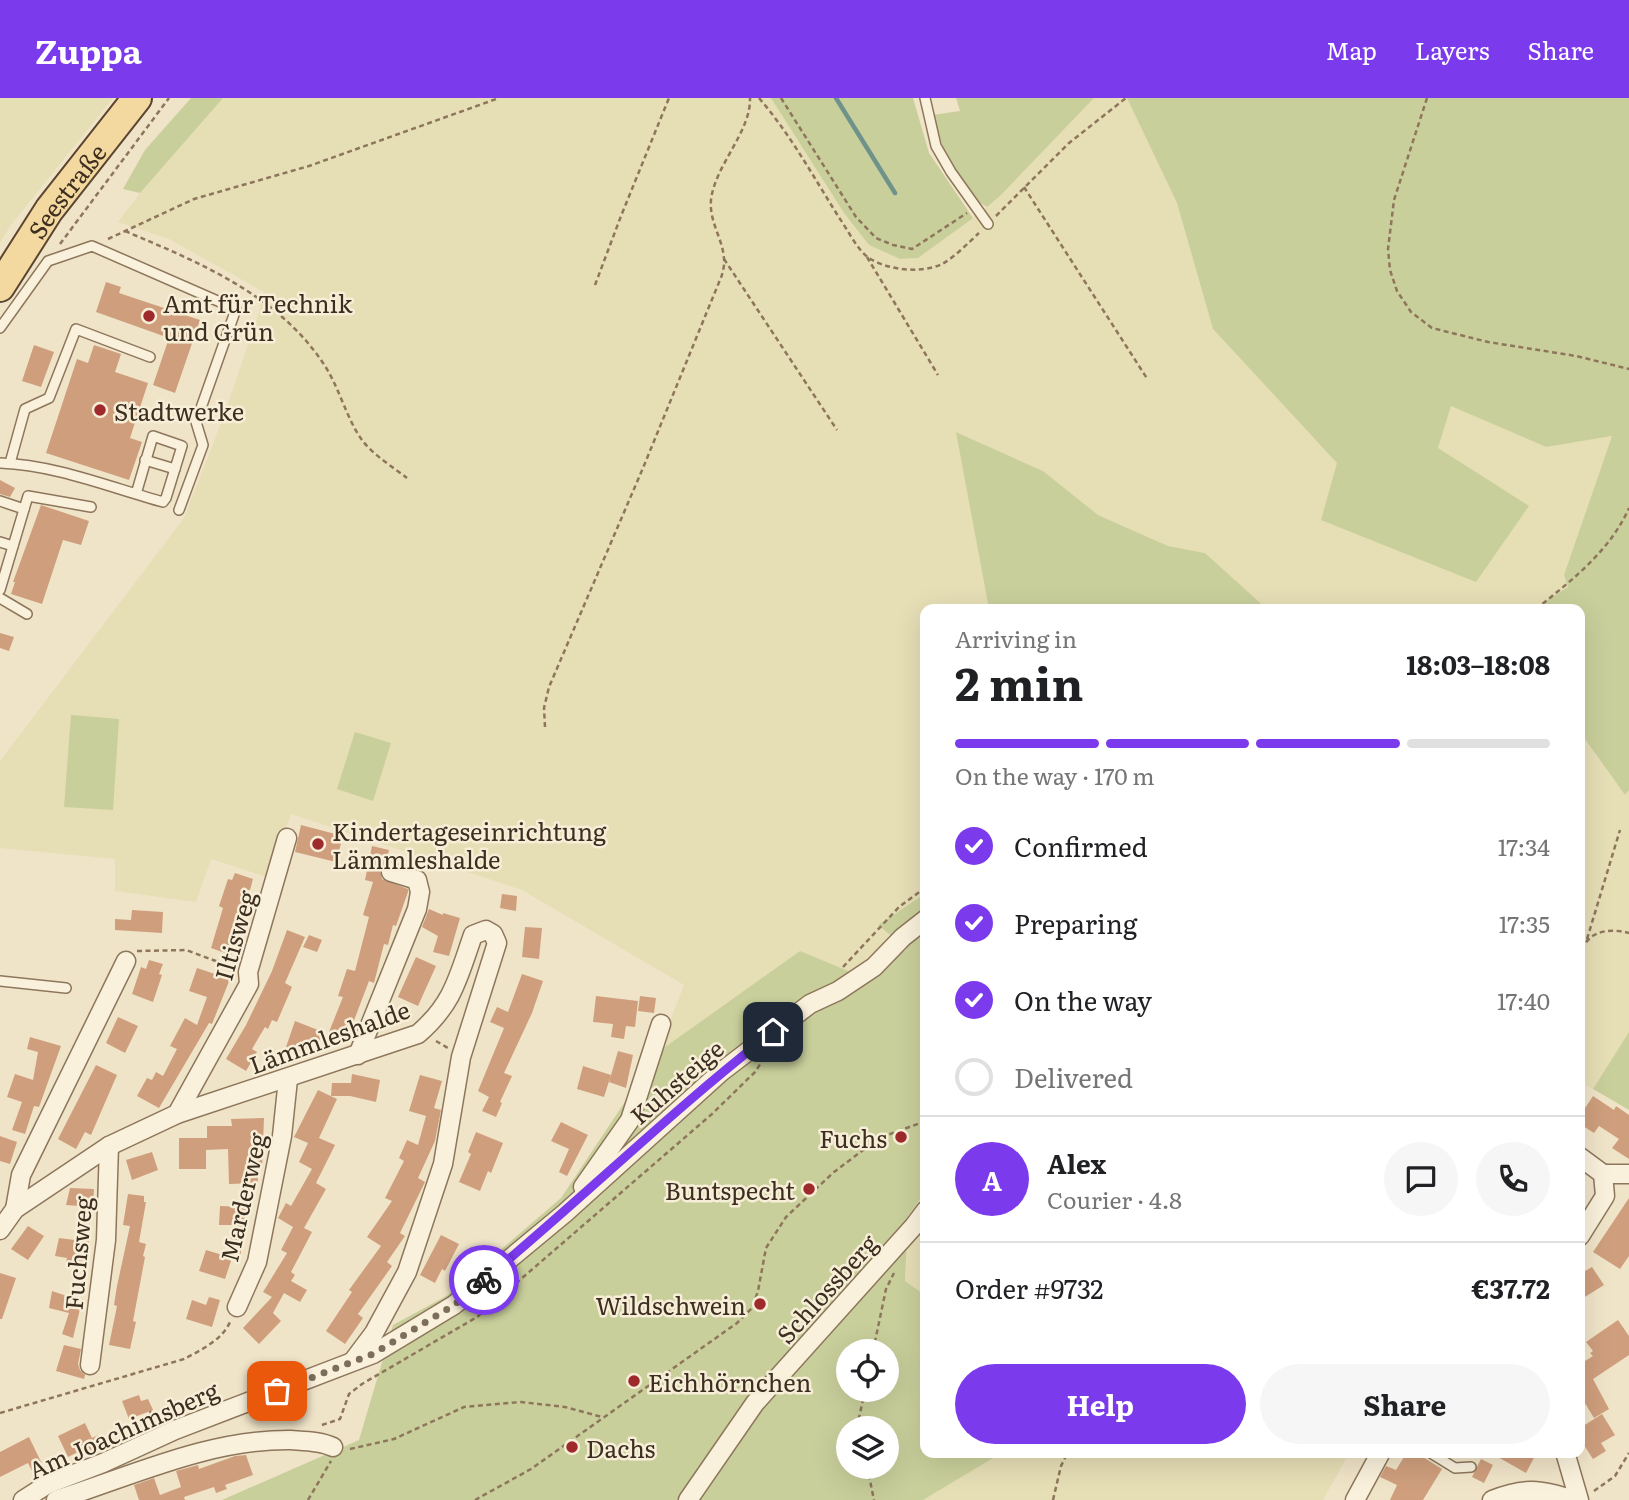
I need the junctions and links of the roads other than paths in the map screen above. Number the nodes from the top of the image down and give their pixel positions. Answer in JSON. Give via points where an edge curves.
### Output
{"nodes":[{"id":1,"x":137,"y":98,"type":"edge"},
{"id":2,"x":925,"y":98,"type":"edge"},
{"id":3,"x":988,"y":224,"type":"road end"},
{"id":4,"x":0,"y":287,"type":"edge"},
{"id":5,"x":0,"y":328,"type":"edge"},
{"id":6,"x":150,"y":357,"type":"dead end"},
{"id":7,"x":145,"y":460,"type":"junction"},
{"id":8,"x":5,"y":463,"type":"edge"},
{"id":9,"x":175,"y":469,"type":"junction"},
{"id":10,"x":135,"y":494,"type":"junction"},
{"id":11,"x":0,"y":501,"type":"edge"},
{"id":12,"x":90,"y":507,"type":"dead end"},
{"id":13,"x":24,"y":509,"type":"junction"},
{"id":14,"x":179,"y":510,"type":"dead end"},
{"id":15,"x":0,"y":542,"type":"edge"},
{"id":16,"x":13,"y":546,"type":"junction"},
{"id":17,"x":0,"y":590,"type":"edge"},
{"id":18,"x":0,"y":598,"type":"edge"},
{"id":19,"x":27,"y":614,"type":"dead end"},
{"id":20,"x":287,"y":838,"type":"dead end"},
{"id":21,"x":391,"y":872,"type":"dead end"},
{"id":22,"x":920,"y":924,"type":"edge"},
{"id":23,"x":126,"y":961,"type":"road end"},
{"id":24,"x":0,"y":981,"type":"edge"},
{"id":25,"x":66,"y":988,"type":"dead end"},
{"id":26,"x":661,"y":1024,"type":"dead end"},
{"id":27,"x":358,"y":1055,"type":"junction"},
{"id":28,"x":288,"y":1079,"type":"junction"},
{"id":29,"x":177,"y":1114,"type":"junction"},
{"id":30,"x":108,"y":1146,"type":"junction"},
{"id":31,"x":1585,"y":1161,"type":"edge"},
{"id":32,"x":1603,"y":1174,"type":"junction"},
{"id":33,"x":1629,"y":1174,"type":"edge"},
{"id":34,"x":15,"y":1209,"type":"junction"},
{"id":35,"x":565,"y":1213,"type":"junction"},
{"id":36,"x":920,"y":1218,"type":"edge"},
{"id":37,"x":1585,"y":1228,"type":"edge"},
{"id":38,"x":0,"y":1230,"type":"edge"},
{"id":39,"x":237,"y":1307,"type":"road end"},
{"id":40,"x":353,"y":1361,"type":"junction"},
{"id":41,"x":90,"y":1365,"type":"dead end"},
{"id":42,"x":334,"y":1447,"type":"road end"},
{"id":43,"x":1378,"y":1458,"type":"edge"},
{"id":44,"x":1439,"y":1458,"type":"edge"},
{"id":45,"x":1568,"y":1458,"type":"edge"},
{"id":46,"x":1471,"y":1467,"type":"dead end"},
{"id":47,"x":1586,"y":1496,"type":"edge"},
{"id":48,"x":23,"y":1500,"type":"edge"},
{"id":49,"x":55,"y":1500,"type":"edge"},
{"id":50,"x":688,"y":1500,"type":"edge"},
{"id":51,"x":1355,"y":1500,"type":"edge"},
{"id":52,"x":1492,"y":1500,"type":"edge"},
{"id":53,"x":1574,"y":1500,"type":"edge"}],
"edges":[{"from":1,"to":4,"type":"main road","name":"Seestraße","via":[[50,210]]},
{"from":2,"to":3,"type":"lane","via":[[936,146]]},
{"from":5,"to":14,"type":"lane","via":[[48,261],[92,246],[236,309],[196,422],[203,445]]},
{"from":6,"to":8,"type":"lane","via":[[76,329],[49,398],[25,409]]},
{"from":7,"to":9,"type":"lane"},
{"from":7,"to":9,"type":"lane","via":[[153,436],[182,446]]},
{"from":7,"to":10,"type":"lane"},
{"from":8,"to":10,"type":"lane","via":[[41,466]]},
{"from":9,"to":10,"type":"lane","via":[[163,502]]},
{"from":11,"to":13,"type":"lane"},
{"from":12,"to":13,"type":"lane","via":[[28,496]]},
{"from":13,"to":16,"type":"lane"},
{"from":15,"to":16,"type":"lane"},
{"from":16,"to":17,"type":"lane"},
{"from":18,"to":19,"type":"lane"},
{"from":20,"to":29,"type":"street","name":"Iltisweg","via":[[248,972],[249,984]]},
{"from":21,"to":27,"type":"street","via":[[417,880],[417,909]]},
{"from":22,"to":35,"type":"street","name":"Kuhsteige","via":[[874,967],[810,1004],[721,1072]]},
{"from":23,"to":34,"type":"street","via":[[21,1175]]},
{"from":24,"to":25,"type":"lane"},
{"from":26,"to":35,"type":"street","via":[[630,1120]]},
{"from":27,"to":28,"type":"street","name":"Lämmleshalde"},
{"from":27,"to":40,"type":"street","name":"Lämmleshalde","via":[[421,1031],[435,1020],[453,993],[473,935],[486,930],[493,934],[497,943],[461,1057],[443,1164],[407,1272]]},
{"from":28,"to":29,"type":"street","name":"Lämmleshalde"},
{"from":28,"to":39,"type":"street","name":"Marderweg","via":[[282,1136],[257,1262]]},
{"from":29,"to":30,"type":"street","name":"Lämmleshalde"},
{"from":30,"to":34,"type":"street","name":"Lämmleshalde"},
{"from":30,"to":41,"type":"street","name":"Fuchsweg","via":[[106,1240]]},
{"from":31,"to":32,"type":"street"},
{"from":32,"to":33,"type":"street"},
{"from":32,"to":37,"type":"street","via":[[1605,1196]]},
{"from":34,"to":38,"type":"street","name":"Lämmleshalde"},
{"from":35,"to":40,"type":"street","name":"Am Joachimsberg","via":[[454,1305],[373,1354]]},
{"from":36,"to":50,"type":"street","name":"Schlossberg","via":[[755,1403]]},
{"from":40,"to":48,"type":"street","name":"Am Joachimsberg","via":[[48,1484]]},
{"from":42,"to":49,"type":"street","name":"Am Joachimsberg","via":[[264,1440],[224,1447]]},
{"from":43,"to":51,"type":"street"},
{"from":44,"to":46,"type":"lane","via":[[1455,1468]]},
{"from":45,"to":47,"type":"street"},
{"from":52,"to":53,"type":"street","via":[[1514,1492],[1546,1490]]}]}
